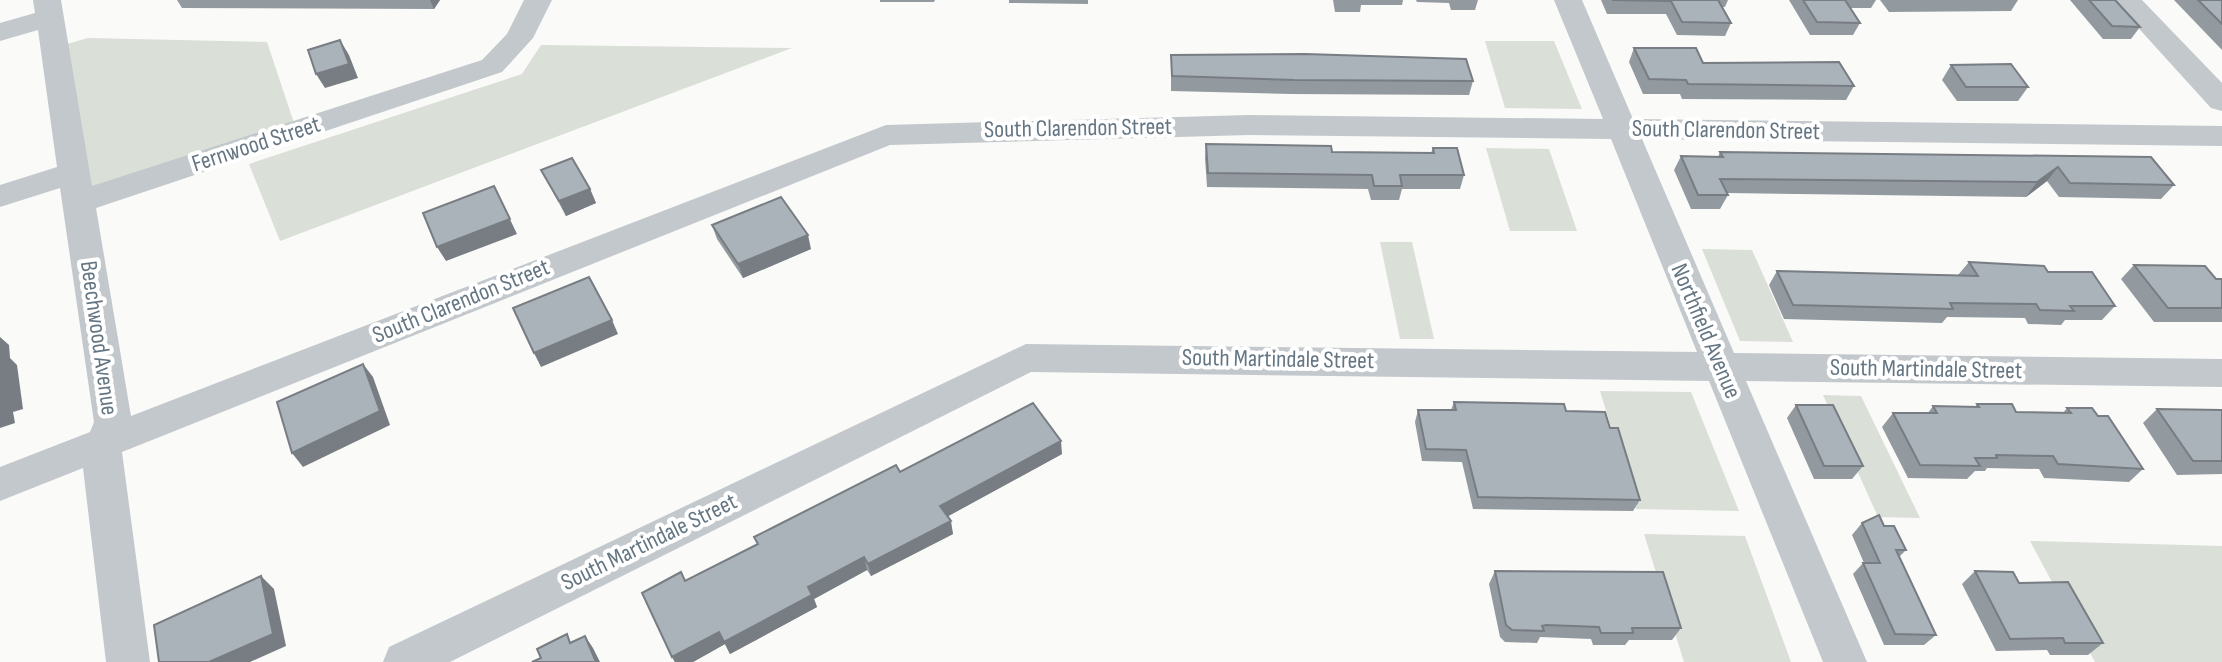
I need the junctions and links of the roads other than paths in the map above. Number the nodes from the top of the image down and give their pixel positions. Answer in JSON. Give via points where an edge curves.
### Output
{"nodes":[{"id":1,"x":538,"y":0,"type":"edge"},
{"id":2,"x":1568,"y":0,"type":"edge"},
{"id":3,"x":2127,"y":0,"type":"edge"},
{"id":4,"x":48,"y":9,"type":"edge"},
{"id":5,"x":0,"y":32,"type":"edge"},
{"id":6,"x":2222,"y":101,"type":"edge"},
{"id":7,"x":1622,"y":129,"type":"junction"},
{"id":8,"x":2222,"y":136,"type":"edge"},
{"id":9,"x":76,"y":188,"type":"junction"},
{"id":10,"x":0,"y":196,"type":"edge"},
{"id":11,"x":1721,"y":366,"type":"junction"},
{"id":12,"x":2222,"y":373,"type":"edge"},
{"id":13,"x":107,"y":441,"type":"junction"},
{"id":14,"x":0,"y":484,"type":"edge"},
{"id":15,"x":128,"y":662,"type":"edge"},
{"id":16,"x":405,"y":662,"type":"edge"},
{"id":17,"x":1845,"y":662,"type":"edge"}],
"edges":[{"from":1,"to":9,"type":"street","name":"Fernwood Street","via":[[519,38],[492,66]]},
{"from":2,"to":7,"type":"street","name":"Northfield Avenue"},
{"from":3,"to":6,"type":"street"},
{"from":4,"to":5,"type":"street"},
{"from":4,"to":9,"type":"street","name":"Beechwood Avenue"},
{"from":7,"to":8,"type":"street","name":"South Clarendon Street"},
{"from":7,"to":11,"type":"street","name":"Northfield Avenue"},
{"from":7,"to":13,"type":"street","name":"South Clarendon Street","via":[[1126,126],[886,135]]},
{"from":9,"to":10,"type":"street","name":"Fernwood Street"},
{"from":9,"to":13,"type":"street","name":"Beechwood Avenue","via":[[113,422]]},
{"from":11,"to":12,"type":"street","name":"South Martindale Street"},
{"from":11,"to":16,"type":"street","name":"South Martindale Street","via":[[1026,358]]},
{"from":11,"to":17,"type":"street","name":"Northfield Avenue"},
{"from":13,"to":14,"type":"street","name":"South Clarendon Street"},
{"from":13,"to":15,"type":"street","name":"Beechwood Avenue","via":[[101,458]]}]}
